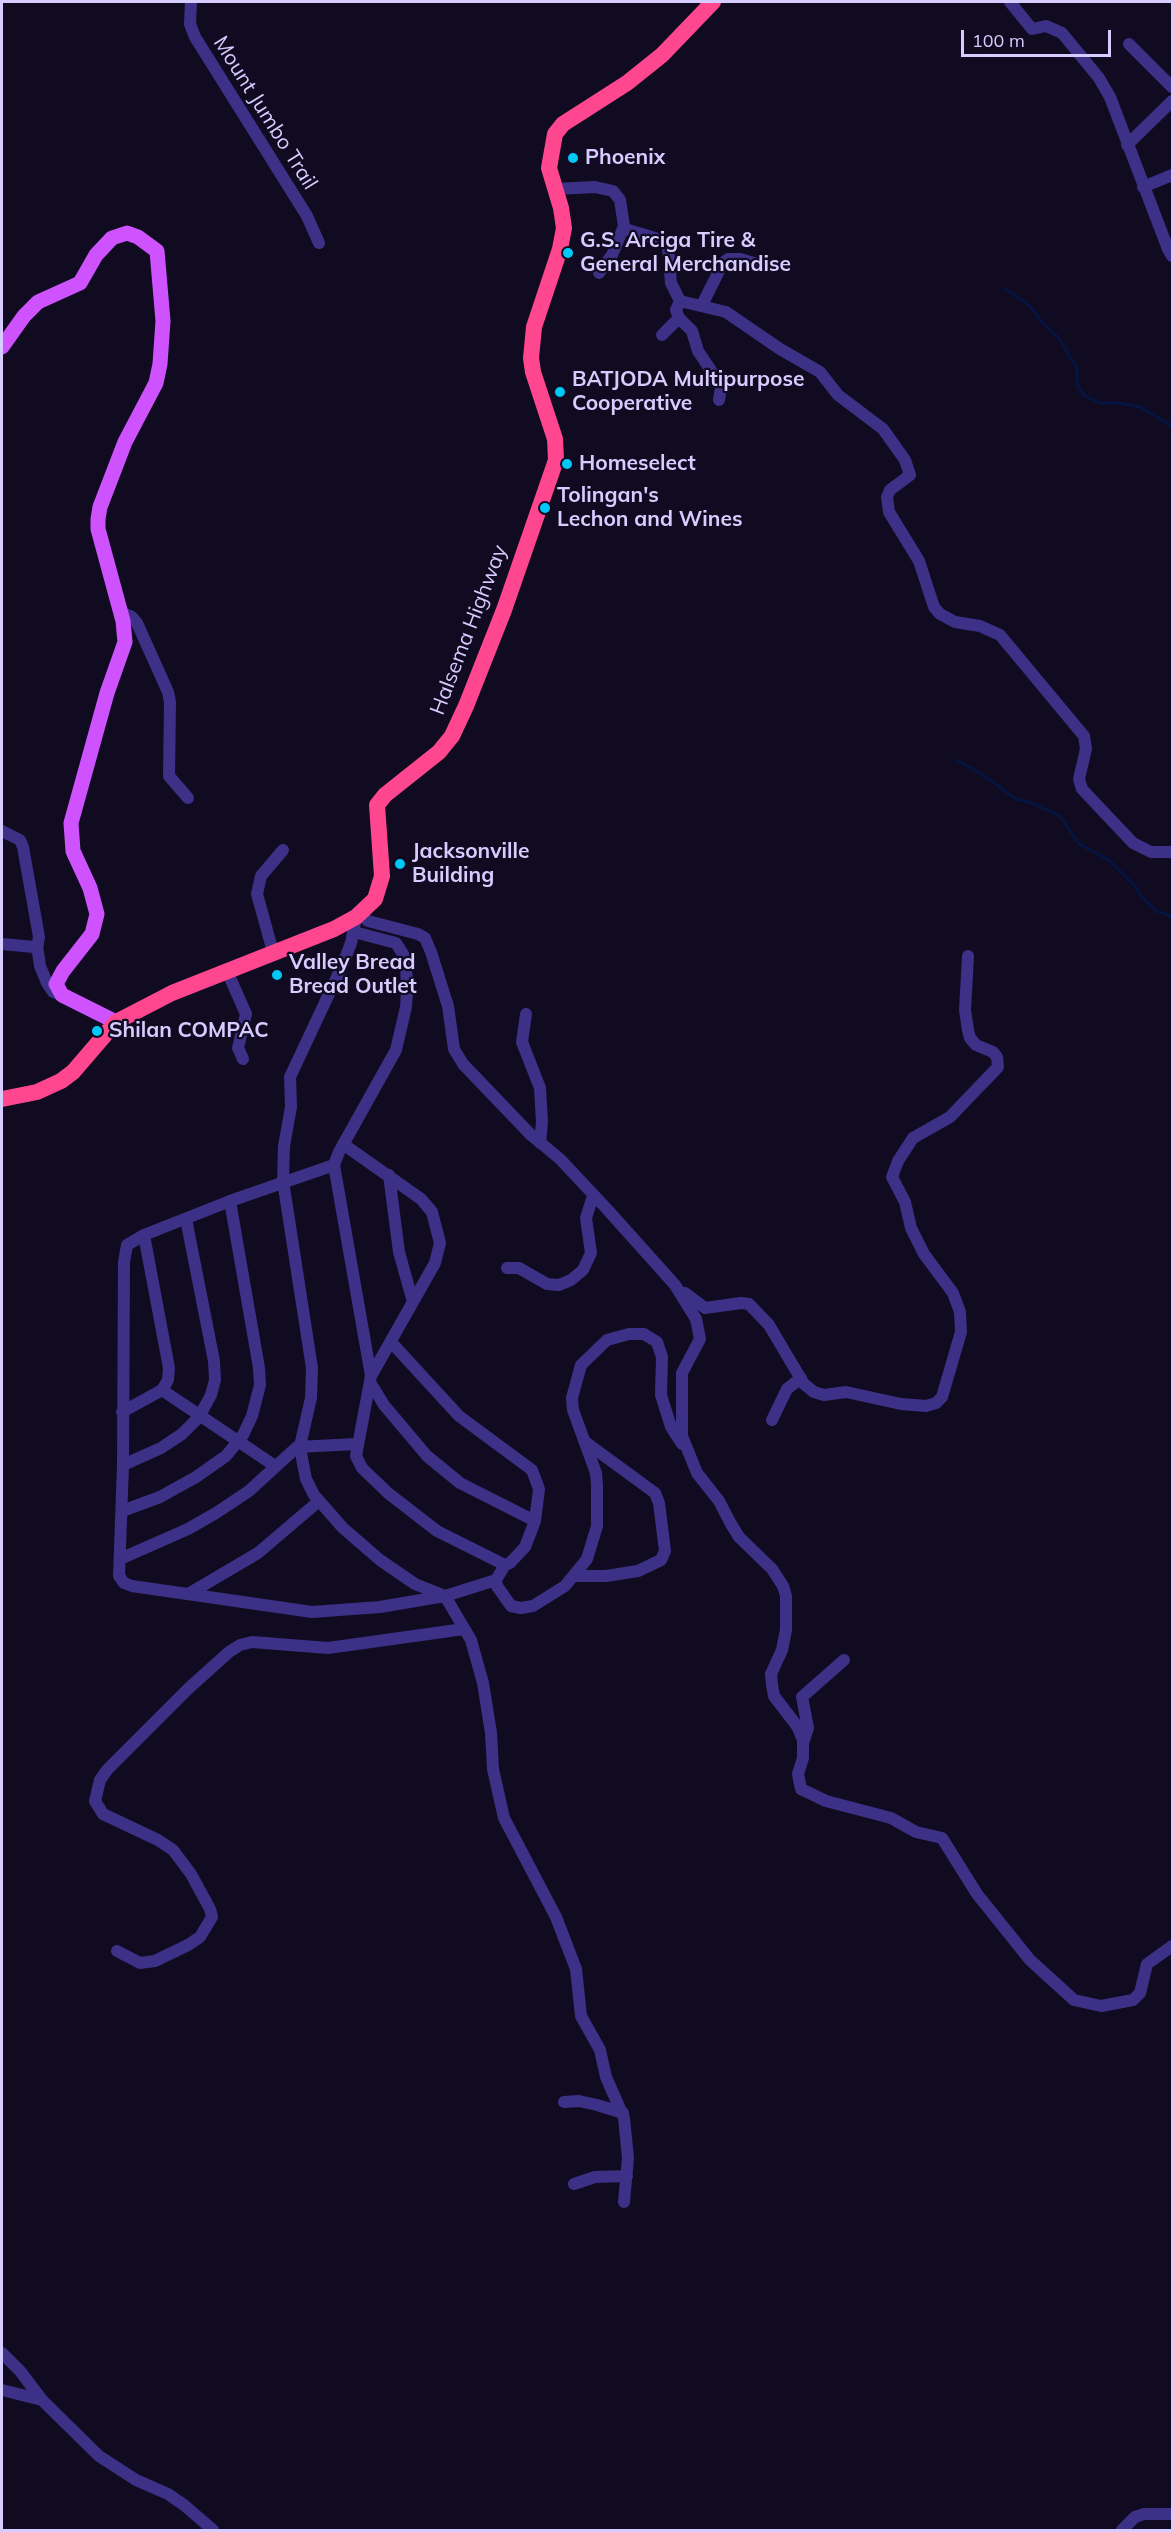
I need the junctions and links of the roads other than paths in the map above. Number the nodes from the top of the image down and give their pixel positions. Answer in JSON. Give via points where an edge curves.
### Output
{"nodes":[{"id":1,"x":191,"y":2,"type":"edge"},
{"id":2,"x":713,"y":2,"type":"edge"},
{"id":3,"x":1010,"y":2,"type":"edge"},
{"id":4,"x":1129,"y":44,"type":"dead end"},
{"id":5,"x":1173,"y":87,"type":"edge"},
{"id":6,"x":1173,"y":101,"type":"edge"},
{"id":7,"x":1127,"y":145,"type":"junction"},
{"id":8,"x":1173,"y":175,"type":"edge"},
{"id":9,"x":1143,"y":187,"type":"junction"},
{"id":10,"x":555,"y":189,"type":"junction"},
{"id":11,"x":624,"y":226,"type":"junction"},
{"id":12,"x":319,"y":243,"type":"dead end"},
{"id":13,"x":1173,"y":256,"type":"edge"},
{"id":14,"x":764,"y":266,"type":"dead end"},
{"id":15,"x":599,"y":273,"type":"dead end"},
{"id":16,"x":680,"y":301,"type":"junction"},
{"id":17,"x":702,"y":305,"type":"junction"},
{"id":18,"x":679,"y":318,"type":"junction"},
{"id":19,"x":663,"y":335,"type":"dead end"},
{"id":20,"x":2,"y":347,"type":"edge"},
{"id":21,"x":719,"y":400,"type":"dead end"},
{"id":22,"x":121,"y":612,"type":"junction"},
{"id":23,"x":188,"y":798,"type":"dead end"},
{"id":24,"x":2,"y":831,"type":"edge"},
{"id":25,"x":283,"y":850,"type":"dead end"},
{"id":26,"x":1173,"y":852,"type":"edge"},
{"id":27,"x":357,"y":921,"type":"junction"},
{"id":28,"x":2,"y":944,"type":"edge"},
{"id":29,"x":37,"y":949,"type":"junction"},
{"id":30,"x":273,"y":952,"type":"junction"},
{"id":31,"x":968,"y":956,"type":"dead end"},
{"id":32,"x":226,"y":971,"type":"junction"},
{"id":33,"x":63,"y":995,"type":"junction"},
{"id":34,"x":526,"y":1014,"type":"dead end"},
{"id":35,"x":116,"y":1022,"type":"junction"},
{"id":36,"x":243,"y":1059,"type":"dead end"},
{"id":37,"x":2,"y":1100,"type":"edge"},
{"id":38,"x":540,"y":1143,"type":"junction"},
{"id":39,"x":343,"y":1144,"type":"junction"},
{"id":40,"x":334,"y":1165,"type":"junction"},
{"id":41,"x":389,"y":1175,"type":"junction"},
{"id":42,"x":283,"y":1181,"type":"junction"},
{"id":43,"x":593,"y":1196,"type":"junction"},
{"id":44,"x":230,"y":1201,"type":"junction"},
{"id":45,"x":186,"y":1218,"type":"junction"},
{"id":46,"x":144,"y":1235,"type":"junction"},
{"id":47,"x":507,"y":1268,"type":"dead end"},
{"id":48,"x":675,"y":1285,"type":"junction"},
{"id":49,"x":413,"y":1302,"type":"junction"},
{"id":50,"x":391,"y":1342,"type":"junction"},
{"id":51,"x":801,"y":1378,"type":"junction"},
{"id":52,"x":370,"y":1379,"type":"junction"},
{"id":53,"x":162,"y":1390,"type":"junction"},
{"id":54,"x":122,"y":1412,"type":"junction"},
{"id":55,"x":199,"y":1417,"type":"junction"},
{"id":56,"x":772,"y":1420,"type":"dead end"},
{"id":57,"x":583,"y":1440,"type":"junction"},
{"id":58,"x":237,"y":1442,"type":"junction"},
{"id":59,"x":356,"y":1444,"type":"junction"},
{"id":60,"x":300,"y":1446,"type":"junction"},
{"id":61,"x":686,"y":1448,"type":"junction"},
{"id":62,"x":123,"y":1465,"type":"junction"},
{"id":63,"x":275,"y":1466,"type":"junction"},
{"id":64,"x":319,"y":1501,"type":"junction"},
{"id":65,"x":122,"y":1511,"type":"junction"},
{"id":66,"x":535,"y":1521,"type":"junction"},
{"id":67,"x":120,"y":1558,"type":"junction"},
{"id":68,"x":505,"y":1565,"type":"junction"},
{"id":69,"x":575,"y":1576,"type":"junction"},
{"id":70,"x":496,"y":1580,"type":"junction"},
{"id":71,"x":190,"y":1593,"type":"junction"},
{"id":72,"x":445,"y":1596,"type":"junction"},
{"id":73,"x":464,"y":1629,"type":"junction"},
{"id":74,"x":844,"y":1660,"type":"dead end"},
{"id":75,"x":803,"y":1744,"type":"junction"},
{"id":76,"x":1173,"y":1946,"type":"edge"},
{"id":77,"x":117,"y":1952,"type":"dead end"},
{"id":78,"x":564,"y":2102,"type":"dead end"},
{"id":79,"x":623,"y":2113,"type":"junction"},
{"id":80,"x":627,"y":2176,"type":"junction"},
{"id":81,"x":574,"y":2184,"type":"dead end"},
{"id":82,"x":624,"y":2202,"type":"dead end"},
{"id":83,"x":2,"y":2353,"type":"edge"},
{"id":84,"x":2,"y":2390,"type":"edge"},
{"id":85,"x":42,"y":2400,"type":"junction"},
{"id":86,"x":1173,"y":2514,"type":"edge"},
{"id":87,"x":213,"y":2530,"type":"edge"},
{"id":88,"x":1122,"y":2530,"type":"edge"}],
"edges":[{"from":1,"to":12,"type":"street","name":"Mount Jumbo Trail","via":[[190,24],[195,37],[307,216]]},
{"from":2,"to":10,"type":"highway","name":"Halsema Highway","via":[[644,70],[563,124],[555,134],[549,160]]},
{"from":3,"to":7,"type":"street","via":[[1032,29],[1055,28],[1080,53],[1105,88]]},
{"from":4,"to":5,"type":"street"},
{"from":6,"to":7,"type":"street"},
{"from":7,"to":9,"type":"street"},
{"from":8,"to":9,"type":"street"},
{"from":9,"to":13,"type":"street"},
{"from":10,"to":11,"type":"street","via":[[595,187],[613,191],[620,200]]},
{"from":10,"to":27,"type":"highway","name":"Halsema Highway","via":[[564,219],[563,239],[534,327],[531,358],[555,439],[556,460],[504,610],[452,736],[377,805],[381,884],[372,904]]},
{"from":11,"to":15,"type":"street","via":[[612,255]]},
{"from":11,"to":16,"type":"street","via":[[665,243],[671,283]]},
{"from":14,"to":17,"type":"street","via":[[740,259],[723,262]]},
{"from":16,"to":17,"type":"street"},
{"from":16,"to":18,"type":"street","via":[[676,310]]},
{"from":17,"to":26,"type":"street","via":[[726,312],[820,372],[838,395],[883,429],[905,460],[910,475],[890,490],[889,512],[919,561],[934,607],[955,622],[980,626],[1000,635],[1084,736],[1086,750],[1078,779],[1086,795],[1133,843],[1151,852]]},
{"from":18,"to":19,"type":"street"},
{"from":18,"to":21,"type":"street","via":[[692,331],[698,351],[718,381]]},
{"from":20,"to":22,"type":"main road","via":[[38,302],[80,283],[96,255],[112,238],[127,233],[157,251],[163,329],[156,383],[125,442],[98,519]]},
{"from":22,"to":23,"type":"street","via":[[137,623],[168,693],[169,776]]},
{"from":22,"to":33,"type":"main road","via":[[125,642],[70,823],[73,851],[97,914],[92,933],[57,980]]},
{"from":24,"to":29,"type":"street","via":[[20,840],[23,847],[39,937]]},
{"from":25,"to":30,"type":"street","via":[[261,876],[257,894]]},
{"from":27,"to":30,"type":"highway","name":"Halsema Highway"},
{"from":27,"to":38,"type":"street","via":[[425,938],[448,1006],[457,1056]]},
{"from":27,"to":39,"type":"street","via":[[396,943],[405,959],[407,991],[396,1050]]},
{"from":27,"to":42,"type":"street","via":[[343,964],[291,1073]]},
{"from":28,"to":29,"type":"street","via":[[31,945]]},
{"from":29,"to":33,"type":"street","via":[[47,983],[53,992]]},
{"from":30,"to":32,"type":"highway","name":"Halsema Highway"},
{"from":31,"to":51,"type":"street","via":[[968,1030],[976,1045],[998,1057],[998,1067],[950,1117],[913,1138],[892,1177],[924,1254],[953,1293],[960,1312],[961,1332],[944,1394],[936,1403],[926,1406],[901,1404],[846,1392],[824,1395],[814,1392]]},
{"from":32,"to":35,"type":"highway","name":"Halsema Highway"},
{"from":32,"to":36,"type":"street","via":[[246,1014],[238,1048]]},
{"from":33,"to":35,"type":"main road"},
{"from":34,"to":38,"type":"street","via":[[522,1042],[540,1088]]},
{"from":35,"to":37,"type":"highway","name":"Halsema Highway","via":[[61,1081],[38,1092]]},
{"from":38,"to":43,"type":"street"},
{"from":39,"to":40,"type":"street"},
{"from":39,"to":41,"type":"street"},
{"from":40,"to":42,"type":"street"},
{"from":40,"to":52,"type":"street"},
{"from":41,"to":49,"type":"street","via":[[399,1252]]},
{"from":41,"to":49,"type":"street","via":[[432,1212],[440,1243]]},
{"from":42,"to":44,"type":"street"},
{"from":42,"to":60,"type":"street","via":[[312,1368],[311,1398]]},
{"from":43,"to":47,"type":"street","via":[[586,1218],[591,1253],[583,1270],[559,1285],[547,1284],[519,1268]]},
{"from":43,"to":48,"type":"street"},
{"from":44,"to":45,"type":"street"},
{"from":44,"to":58,"type":"street","via":[[260,1385],[252,1416]]},
{"from":45,"to":46,"type":"street"},
{"from":45,"to":55,"type":"street","via":[[214,1361],[211,1395]]},
{"from":46,"to":53,"type":"street","via":[[169,1368]]},
{"from":46,"to":54,"type":"street","via":[[127,1245],[125,1255]]},
{"from":48,"to":51,"type":"street","via":[[705,1308],[749,1304],[769,1325]]},
{"from":48,"to":61,"type":"street","via":[[696,1319],[700,1339],[682,1373]]},
{"from":49,"to":50,"type":"street"},
{"from":50,"to":52,"type":"street"},
{"from":50,"to":66,"type":"street","via":[[459,1416],[532,1470],[539,1489]]},
{"from":51,"to":56,"type":"street","via":[[787,1389]]},
{"from":52,"to":59,"type":"street"},
{"from":52,"to":66,"type":"street","via":[[384,1405],[427,1456],[460,1483]]},
{"from":53,"to":54,"type":"street"},
{"from":53,"to":55,"type":"street"},
{"from":54,"to":62,"type":"street"},
{"from":55,"to":58,"type":"street"},
{"from":55,"to":62,"type":"street","via":[[161,1448]]},
{"from":57,"to":61,"type":"street","via":[[572,1398],[580,1365],[607,1340],[644,1334],[657,1342],[662,1351],[661,1395],[671,1427]]},
{"from":57,"to":69,"type":"street","via":[[596,1473],[597,1526]]},
{"from":57,"to":69,"type":"street","via":[[655,1492],[665,1551],[661,1560],[638,1571]]},
{"from":58,"to":63,"type":"street"},
{"from":58,"to":65,"type":"street","via":[[226,1456],[196,1477],[160,1497]]},
{"from":59,"to":60,"type":"street"},
{"from":59,"to":68,"type":"street","via":[[360,1466],[393,1497],[445,1537]]},
{"from":60,"to":63,"type":"street"},
{"from":60,"to":64,"type":"street","via":[[306,1479]]},
{"from":61,"to":75,"type":"street","via":[[697,1473],[719,1501],[735,1532],[772,1569],[783,1586],[786,1630],[771,1674],[772,1685],[774,1696],[797,1726]]},
{"from":62,"to":65,"type":"street"},
{"from":63,"to":67,"type":"street","via":[[249,1491],[216,1513]]},
{"from":64,"to":71,"type":"street","via":[[258,1553]]},
{"from":64,"to":72,"type":"street","via":[[352,1538],[380,1560],[415,1584]]},
{"from":65,"to":67,"type":"street"},
{"from":66,"to":68,"type":"street","via":[[521,1553]]},
{"from":67,"to":71,"type":"street","via":[[119,1576],[124,1583]]},
{"from":68,"to":70,"type":"street"},
{"from":69,"to":70,"type":"street","via":[[552,1595],[533,1606],[520,1608],[511,1606]]},
{"from":70,"to":72,"type":"street"},
{"from":71,"to":72,"type":"street","via":[[312,1612],[380,1607]]},
{"from":72,"to":73,"type":"street"},
{"from":73,"to":77,"type":"street","via":[[328,1648],[252,1642],[229,1652],[189,1688],[107,1770],[100,1780],[95,1802],[103,1814],[173,1850],[191,1874],[212,1917],[200,1937],[155,1961],[140,1963]]},
{"from":73,"to":79,"type":"street","via":[[480,1673],[504,1818],[556,1917],[576,1969],[581,2016],[600,2050],[606,2077]]},
{"from":74,"to":75,"type":"street","via":[[802,1697],[808,1728]]},
{"from":75,"to":76,"type":"street","via":[[798,1781],[803,1791],[942,1838],[977,1894],[1030,1960],[1074,2000],[1101,2006],[1133,2000],[1140,1993],[1147,1964]]},
{"from":78,"to":79,"type":"street","via":[[579,2101]]},
{"from":79,"to":80,"type":"street"},
{"from":80,"to":81,"type":"street","via":[[595,2177]]},
{"from":80,"to":82,"type":"street"},
{"from":83,"to":85,"type":"street"},
{"from":84,"to":85,"type":"street"},
{"from":85,"to":87,"type":"street","via":[[99,2456],[136,2480],[168,2494]]},
{"from":86,"to":88,"type":"street","via":[[1144,2514]]}]}
